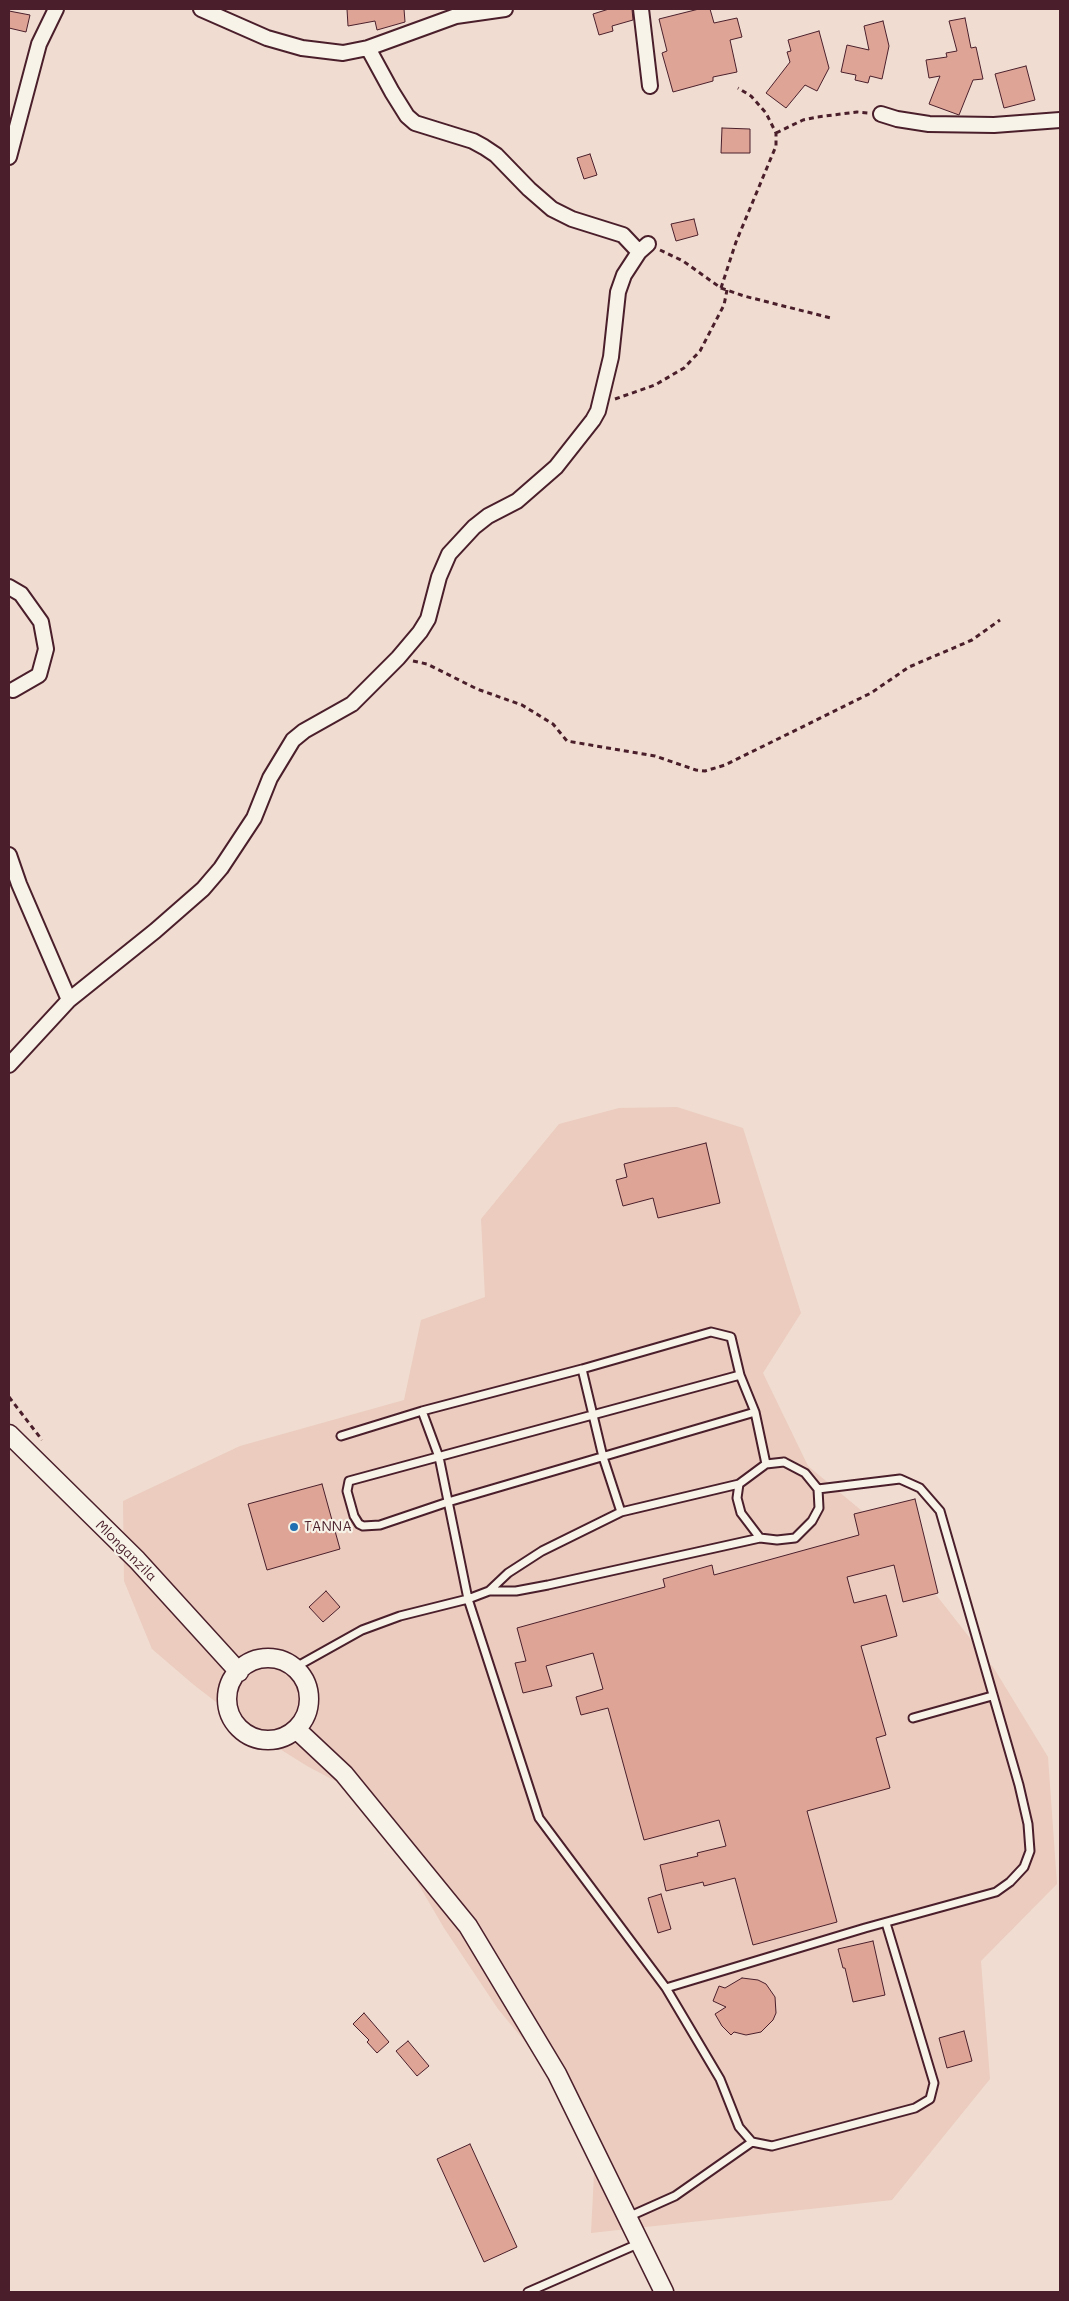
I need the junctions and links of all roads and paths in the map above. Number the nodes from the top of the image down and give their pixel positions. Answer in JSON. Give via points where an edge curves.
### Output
{"nodes":[{"id":1,"x":56,"y":9,"type":"edge"},
{"id":2,"x":202,"y":9,"type":"edge"},
{"id":3,"x":504,"y":9,"type":"edge"},
{"id":4,"x":641,"y":9,"type":"edge"},
{"id":5,"x":368,"y":48,"type":"junction"},
{"id":6,"x":650,"y":86,"type":"dead end"},
{"id":7,"x":738,"y":88,"type":"dead end"},
{"id":8,"x":882,"y":114,"type":"joint"},
{"id":9,"x":1060,"y":120,"type":"edge"},
{"id":10,"x":776,"y":132,"type":"junction"},
{"id":11,"x":9,"y":156,"type":"edge"},
{"id":12,"x":644,"y":248,"type":"junction"},
{"id":13,"x":721,"y":288,"type":"junction"},
{"id":14,"x":727,"y":290,"type":"junction"},
{"id":15,"x":831,"y":318,"type":"dead end"},
{"id":16,"x":600,"y":404,"type":"junction"},
{"id":17,"x":9,"y":587,"type":"edge"},
{"id":18,"x":1000,"y":620,"type":"dead end"},
{"id":19,"x":398,"y":658,"type":"junction"},
{"id":20,"x":10,"y":692,"type":"edge"},
{"id":21,"x":9,"y":855,"type":"edge"},
{"id":22,"x":69,"y":1000,"type":"junction"},
{"id":23,"x":9,"y":1065,"type":"edge"},
{"id":24,"x":582,"y":1369,"type":"junction"},
{"id":25,"x":740,"y":1375,"type":"junction"},
{"id":26,"x":422,"y":1411,"type":"junction"},
{"id":27,"x":755,"y":1412,"type":"junction"},
{"id":28,"x":592,"y":1416,"type":"junction"},
{"id":29,"x":9,"y":1434,"type":"edge"},
{"id":30,"x":341,"y":1436,"type":"dead end"},
{"id":31,"x":439,"y":1457,"type":"junction"},
{"id":32,"x":603,"y":1457,"type":"junction"},
{"id":33,"x":766,"y":1464,"type":"junction"},
{"id":34,"x":739,"y":1484,"type":"junction"},
{"id":35,"x":818,"y":1489,"type":"junction"},
{"id":36,"x":448,"y":1502,"type":"junction"},
{"id":37,"x":621,"y":1512,"type":"junction"},
{"id":38,"x":760,"y":1538,"type":"junction"},
{"id":39,"x":489,"y":1591,"type":"junction"},
{"id":40,"x":468,"y":1599,"type":"junction"},
{"id":41,"x":294,"y":1668,"type":"junction"},
{"id":42,"x":239,"y":1672,"type":"junction"},
{"id":43,"x":992,"y":1696,"type":"junction"},
{"id":44,"x":913,"y":1718,"type":"dead end"},
{"id":45,"x":296,"y":1729,"type":"junction"},
{"id":46,"x":886,"y":1923,"type":"junction"},
{"id":47,"x":666,"y":1988,"type":"junction"},
{"id":48,"x":752,"y":2142,"type":"junction"},
{"id":49,"x":627,"y":2218,"type":"junction"},
{"id":50,"x":640,"y":2243,"type":"junction"},
{"id":51,"x":528,"y":2292,"type":"edge"},
{"id":52,"x":664,"y":2292,"type":"edge"}],
"edges":[{"from":1,"to":11,"type":"street","via":[[39,44]]},
{"from":2,"to":5,"type":"street","via":[[267,38],[302,48],[343,53]]},
{"from":3,"to":5,"type":"street","via":[[456,16]]},
{"from":4,"to":6,"type":"street"},
{"from":5,"to":12,"type":"street","via":[[407,116],[415,123],[484,147],[552,209],[572,219],[624,235]]},
{"from":7,"to":10,"type":"path","via":[[751,96],[766,113]]},
{"from":8,"to":9,"type":"street","via":[[929,124],[994,125]]},
{"from":8,"to":10,"type":"path","via":[[857,112],[817,117]]},
{"from":10,"to":13,"type":"path","via":[[776,146],[736,242]]},
{"from":12,"to":13,"type":"path","via":[[683,261]]},
{"from":12,"to":16,"type":"street","via":[[624,275],[618,292],[614,338]]},
{"from":13,"to":14,"type":"path"},
{"from":14,"to":15,"type":"path"},
{"from":14,"to":16,"type":"path","via":[[724,305],[700,351],[684,368],[654,385]]},
{"from":16,"to":19,"type":"street","via":[[593,420],[556,467],[517,501],[474,527],[449,554],[428,619]]},
{"from":17,"to":20,"type":"street","via":[[21,594],[41,622],[46,649],[39,675]]},
{"from":18,"to":19,"type":"path","via":[[972,640],[909,667],[871,693],[725,765],[705,771],[630,750],[567,742],[553,724],[522,705],[477,689],[427,664]]},
{"from":19,"to":22,"type":"street","via":[[352,704],[293,740],[270,778],[254,818],[203,888]]},
{"from":21,"to":22,"type":"street"},
{"from":22,"to":23,"type":"street"},
{"from":24,"to":25,"type":"lane","via":[[711,1332],[731,1338]]},
{"from":24,"to":26,"type":"lane"},
{"from":24,"to":28,"type":"lane"},
{"from":25,"to":27,"type":"lane"},
{"from":25,"to":28,"type":"lane"},
{"from":26,"to":30,"type":"lane"},
{"from":26,"to":31,"type":"lane"},
{"from":27,"to":32,"type":"lane"},
{"from":27,"to":33,"type":"lane"},
{"from":28,"to":31,"type":"lane"},
{"from":28,"to":32,"type":"lane"},
{"from":29,"to":42,"type":"street","name":"Mlonganzila","via":[[137,1560]]},
{"from":31,"to":36,"type":"lane"},
{"from":31,"to":36,"type":"lane","via":[[349,1481],[347,1491],[359,1524],[367,1527]]},
{"from":32,"to":36,"type":"lane"},
{"from":32,"to":37,"type":"lane"},
{"from":33,"to":34,"type":"lane"},
{"from":33,"to":35,"type":"lane","via":[[784,1462],[805,1473]]},
{"from":34,"to":37,"type":"lane"},
{"from":34,"to":38,"type":"lane","via":[[737,1498],[741,1513]]},
{"from":35,"to":38,"type":"lane","via":[[819,1508],[812,1521],[795,1538]]},
{"from":35,"to":43,"type":"lane","via":[[900,1479],[920,1488],[940,1511]]},
{"from":36,"to":40,"type":"lane"},
{"from":37,"to":39,"type":"lane","via":[[542,1551],[508,1573]]},
{"from":38,"to":39,"type":"lane","via":[[548,1585],[516,1591]]},
{"from":39,"to":40,"type":"lane"},
{"from":40,"to":41,"type":"lane","via":[[400,1616],[362,1630]]},
{"from":40,"to":47,"type":"lane","via":[[539,1818]]},
{"from":41,"to":42,"type":"street","via":[[282,1660],[269,1658],[255,1660]]},
{"from":41,"to":45,"type":"street","via":[[308,1691],[304,1718]]},
{"from":42,"to":45,"type":"street","via":[[233,1676],[226,1702],[236,1726],[246,1734],[272,1740]]},
{"from":43,"to":44,"type":"lane"},
{"from":43,"to":46,"type":"lane","via":[[1028,1824],[1030,1851],[1024,1867],[996,1892]]},
{"from":45,"to":49,"type":"street","via":[[344,1774],[468,1926],[557,2074]]},
{"from":46,"to":47,"type":"lane"},
{"from":46,"to":48,"type":"lane","via":[[934,2083],[930,2099],[915,2108],[772,2146]]},
{"from":47,"to":48,"type":"lane","via":[[720,2079],[739,2128]]},
{"from":48,"to":49,"type":"lane","via":[[675,2196]]},
{"from":49,"to":50,"type":"street"},
{"from":50,"to":51,"type":"lane"},
{"from":50,"to":52,"type":"street"}]}
